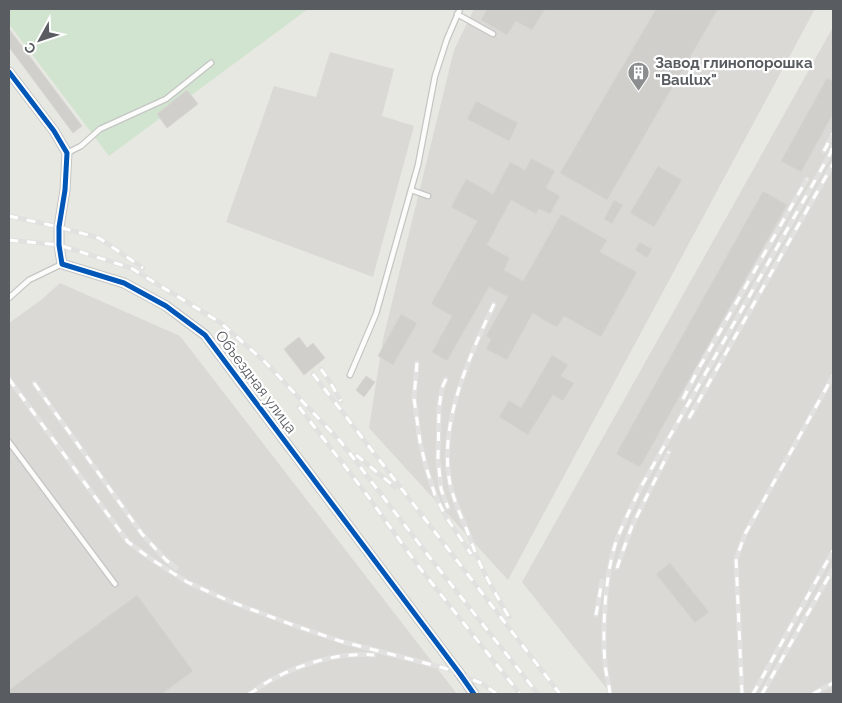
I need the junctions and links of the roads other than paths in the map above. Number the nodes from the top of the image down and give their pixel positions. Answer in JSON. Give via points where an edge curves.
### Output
{"nodes":[{"id":1,"x":460,"y":9,"type":"edge"},
{"id":2,"x":457,"y":14,"type":"junction"},
{"id":3,"x":493,"y":34,"type":"dead end"},
{"id":4,"x":211,"y":63,"type":"dead end"},
{"id":5,"x":9,"y":72,"type":"edge"},
{"id":6,"x":67,"y":153,"type":"junction"},
{"id":7,"x":411,"y":190,"type":"junction"},
{"id":8,"x":428,"y":196,"type":"dead end"},
{"id":9,"x":62,"y":264,"type":"junction"},
{"id":10,"x":9,"y":298,"type":"edge"},
{"id":11,"x":350,"y":375,"type":"dead end"},
{"id":12,"x":9,"y":442,"type":"edge"},
{"id":13,"x":115,"y":584,"type":"dead end"},
{"id":14,"x":474,"y":694,"type":"edge"}],
"edges":[{"from":1,"to":2,"type":"lane"},
{"from":2,"to":3,"type":"lane"},
{"from":2,"to":7,"type":"lane","via":[[435,76]]},
{"from":4,"to":6,"type":"lane","via":[[166,99],[100,128],[81,146]]},
{"from":5,"to":6,"type":"street"},
{"from":6,"to":9,"type":"street","via":[[59,226]]},
{"from":7,"to":8,"type":"lane"},
{"from":7,"to":11,"type":"lane","via":[[376,314]]},
{"from":9,"to":10,"type":"lane","via":[[30,280]]},
{"from":9,"to":14,"type":"street","name":"Объездная улица","via":[[124,283],[166,306],[205,335]]},
{"from":12,"to":13,"type":"lane"}]}
